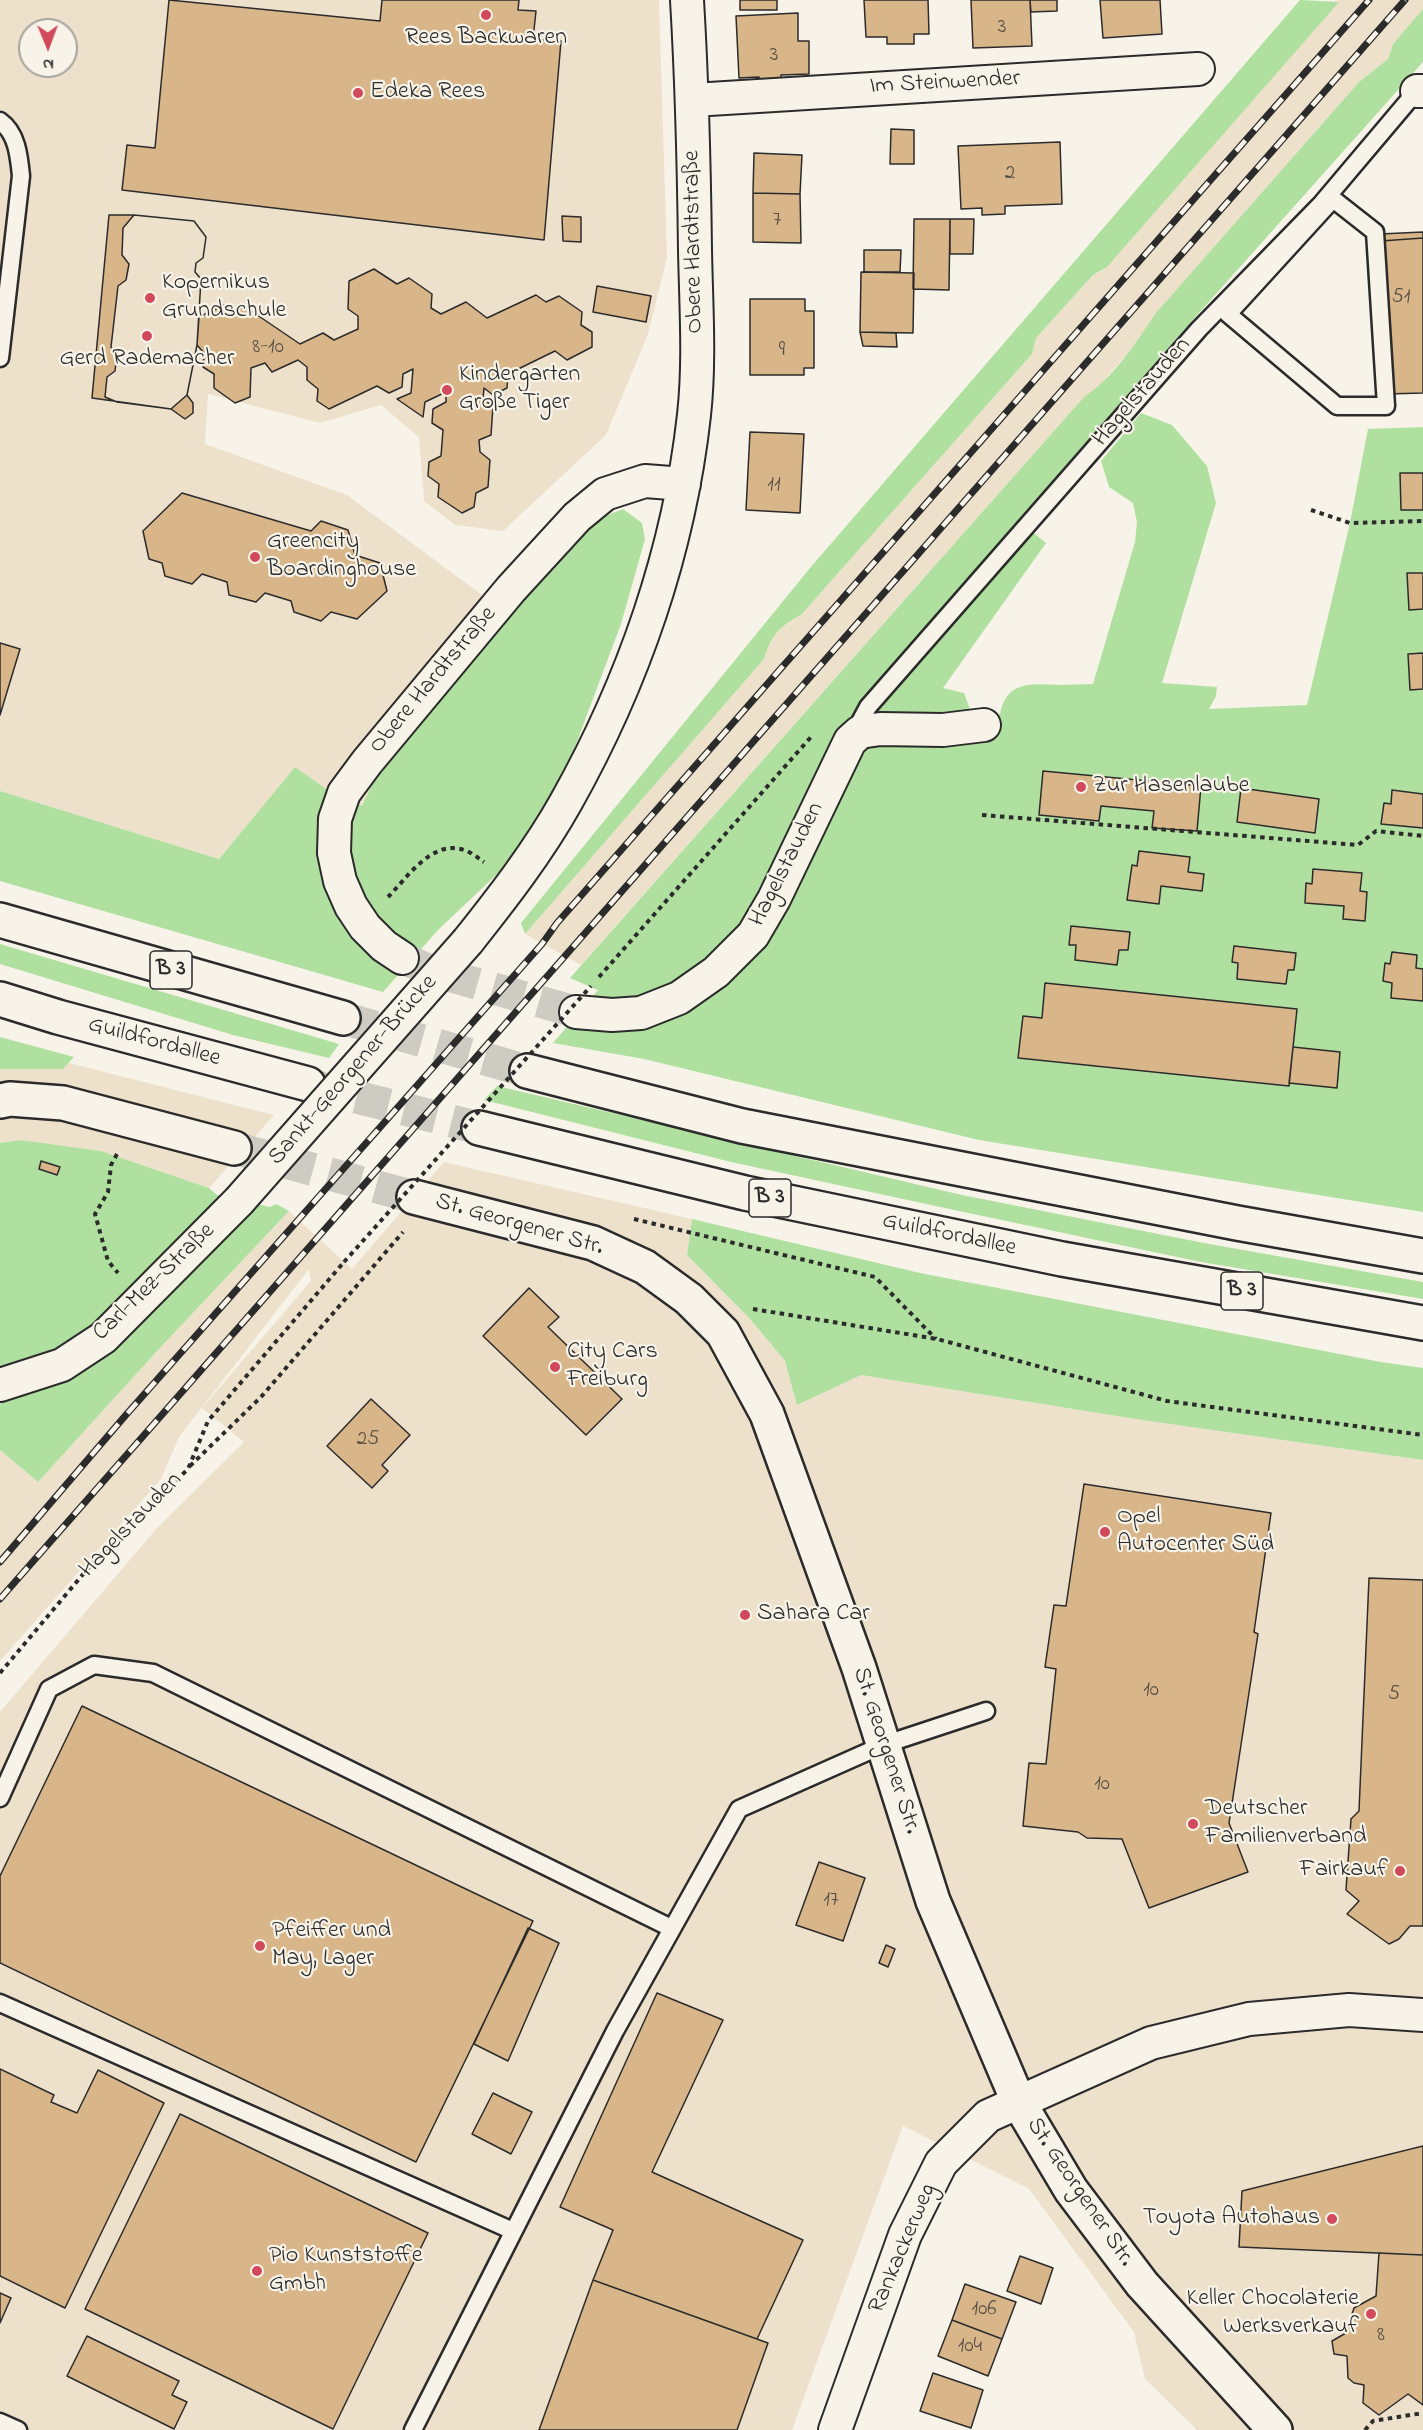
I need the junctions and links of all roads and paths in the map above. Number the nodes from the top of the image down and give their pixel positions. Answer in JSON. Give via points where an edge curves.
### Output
{"nodes":[{"id":1,"x":687,"y":0,"type":"edge"},
{"id":2,"x":1198,"y":69,"type":"dead end"},
{"id":3,"x":1421,"y":89,"type":"edge"},
{"id":4,"x":693,"y":100,"type":"junction"},
{"id":5,"x":0,"y":121,"type":"edge"},
{"id":6,"x":1375,"y":232,"type":"joint"},
{"id":7,"x":0,"y":358,"type":"edge"},
{"id":8,"x":684,"y":484,"type":"junction"},
{"id":9,"x":1311,"y":510,"type":"dead end"},
{"id":10,"x":1423,"y":521,"type":"edge"},
{"id":11,"x":984,"y":725,"type":"dead end"},
{"id":12,"x":819,"y":733,"type":"dead end"},
{"id":13,"x":850,"y":741,"type":"junction"},
{"id":14,"x":982,"y":815,"type":"dead end"},
{"id":15,"x":1423,"y":836,"type":"edge"},
{"id":16,"x":480,"y":859,"type":"dead end"},
{"id":17,"x":385,"y":900,"type":"dead end"},
{"id":18,"x":0,"y":920,"type":"edge"},
{"id":19,"x":468,"y":941,"type":"joint"},
{"id":20,"x":402,"y":958,"type":"tunnel mouth"},
{"id":21,"x":0,"y":999,"type":"edge"},
{"id":22,"x":583,"y":999,"type":"junction"},
{"id":23,"x":343,"y":1018,"type":"tunnel mouth"},
{"id":24,"x":527,"y":1071,"type":"tunnel mouth"},
{"id":25,"x":308,"y":1084,"type":"tunnel mouth"},
{"id":26,"x":0,"y":1101,"type":"edge"},
{"id":27,"x":479,"y":1128,"type":"tunnel mouth"},
{"id":28,"x":234,"y":1148,"type":"tunnel mouth"},
{"id":29,"x":111,"y":1165,"type":"dead end"},
{"id":30,"x":421,"y":1199,"type":"joint"},
{"id":31,"x":239,"y":1201,"type":"joint"},
{"id":32,"x":102,"y":1246,"type":"dead end"},
{"id":33,"x":782,"y":1256,"type":"dead end"},
{"id":34,"x":1423,"y":1256,"type":"edge"},
{"id":35,"x":748,"y":1308,"type":"dead end"},
{"id":36,"x":1423,"y":1323,"type":"edge"},
{"id":37,"x":937,"y":1339,"type":"junction"},
{"id":38,"x":0,"y":1385,"type":"edge"},
{"id":39,"x":1423,"y":1435,"type":"edge"},
{"id":40,"x":188,"y":1469,"type":"junction"},
{"id":41,"x":0,"y":1673,"type":"edge"},
{"id":42,"x":986,"y":1711,"type":"dead end"},
{"id":43,"x":883,"y":1745,"type":"junction"},
{"id":44,"x":0,"y":1798,"type":"edge"},
{"id":45,"x":671,"y":1928,"type":"junction"},
{"id":46,"x":0,"y":2003,"type":"edge"},
{"id":47,"x":1423,"y":2015,"type":"edge"},
{"id":48,"x":1018,"y":2102,"type":"junction"},
{"id":49,"x":513,"y":2231,"type":"junction"},
{"id":50,"x":1423,"y":2414,"type":"edge"},
{"id":51,"x":0,"y":2422,"type":"edge"},
{"id":52,"x":18,"y":2430,"type":"edge"},
{"id":53,"x":413,"y":2430,"type":"edge"},
{"id":54,"x":835,"y":2430,"type":"edge"},
{"id":55,"x":1275,"y":2430,"type":"edge"},
{"id":56,"x":1365,"y":2430,"type":"edge"}],
"edges":[{"from":1,"to":4,"type":"street","name":"Obere Hardtstraße"},
{"from":2,"to":4,"type":"street","name":"Im Steinwender"},
{"from":3,"to":13,"type":"lane","name":"Hagelstauden","via":[[1322,203],[1200,329],[868,707]]},
{"from":4,"to":8,"type":"street","name":"Obere Hardtstraße","via":[[697,337],[694,413]]},
{"from":5,"to":7,"type":"lane","via":[[8,127],[18,152],[21,176]]},
{"from":6,"to":6,"type":"lane","via":[[1386,406],[1337,406],[1228,314],[1333,199]]},
{"from":8,"to":19,"type":"street","name":"Obere Hardtstraße","via":[[665,568],[639,647],[598,741],[565,804],[516,880]]},
{"from":8,"to":20,"type":"street","name":"Obere Hardtstraße","via":[[645,480],[605,494],[577,517],[511,589],[344,793],[335,819],[334,853],[340,881],[365,927]]},
{"from":9,"to":10,"type":"path","via":[[1350,523]]},
{"from":11,"to":13,"type":"street","via":[[943,730],[880,729],[860,732]]},
{"from":12,"to":22,"type":"path","via":[[809,738]]},
{"from":13,"to":22,"type":"street","name":"Hagelstauden","via":[[769,908],[753,935],[716,972],[679,998],[641,1012],[612,1015]]},
{"from":14,"to":15,"type":"path","via":[[1358,845],[1376,831]]},
{"from":16,"to":17,"type":"path","via":[[463,849],[443,849],[426,858]]},
{"from":18,"to":23,"type":"main road","number":"B 3"},
{"from":19,"to":31,"type":"street","name":"Sankt-Georgener-Brücke","bridge":true},
{"from":21,"to":25,"type":"main road","name":"Guildfordallee"},
{"from":22,"to":40,"type":"path","name":"Hagelstauden","bridge":true,"via":[[344,1262],[208,1421]]},
{"from":24,"to":34,"type":"main road","via":[[742,1126]]},
{"from":26,"to":28,"type":"main road","via":[[63,1103]]},
{"from":27,"to":36,"type":"main road","name":"Guildfordallee","number":"B 3","via":[[745,1193],[1062,1260]]},
{"from":29,"to":32,"type":"path","via":[[108,1192],[94,1214]]},
{"from":30,"to":40,"type":"path","via":[[261,1397]]},
{"from":30,"to":43,"type":"main road","name":"St. Georgener Str.","via":[[593,1243],[645,1267],[689,1299],[723,1333],[768,1414]]},
{"from":31,"to":38,"type":"street","name":"Carl-Mez-Straße","via":[[103,1338],[62,1365]]},
{"from":33,"to":37,"type":"path","via":[[874,1277]]},
{"from":35,"to":37,"type":"path"},
{"from":37,"to":39,"type":"path","via":[[1167,1401]]},
{"from":40,"to":41,"type":"path","name":"Hagelstauden","via":[[95,1560]]},
{"from":42,"to":43,"type":"lane"},
{"from":43,"to":45,"type":"lane","via":[[739,1809]]},
{"from":43,"to":48,"type":"main road","name":"St. Georgener Str.","via":[[933,1901]]},
{"from":44,"to":45,"type":"lane","via":[[49,1689],[94,1665],[153,1673]]},
{"from":45,"to":49,"type":"lane"},
{"from":46,"to":49,"type":"lane"},
{"from":47,"to":48,"type":"street","name":"Rankackerweg","via":[[1349,2010],[1249,2019],[1151,2043]]},
{"from":48,"to":54,"type":"street","name":"Rankackerweg","via":[[988,2116],[941,2163],[905,2235]]},
{"from":48,"to":55,"type":"main road","name":"St. Georgener Str.","via":[[1071,2190],[1142,2284]]},
{"from":49,"to":53,"type":"lane"},
{"from":50,"to":56,"type":"path","via":[[1373,2421]]},
{"from":51,"to":52,"type":"lane"}]}
